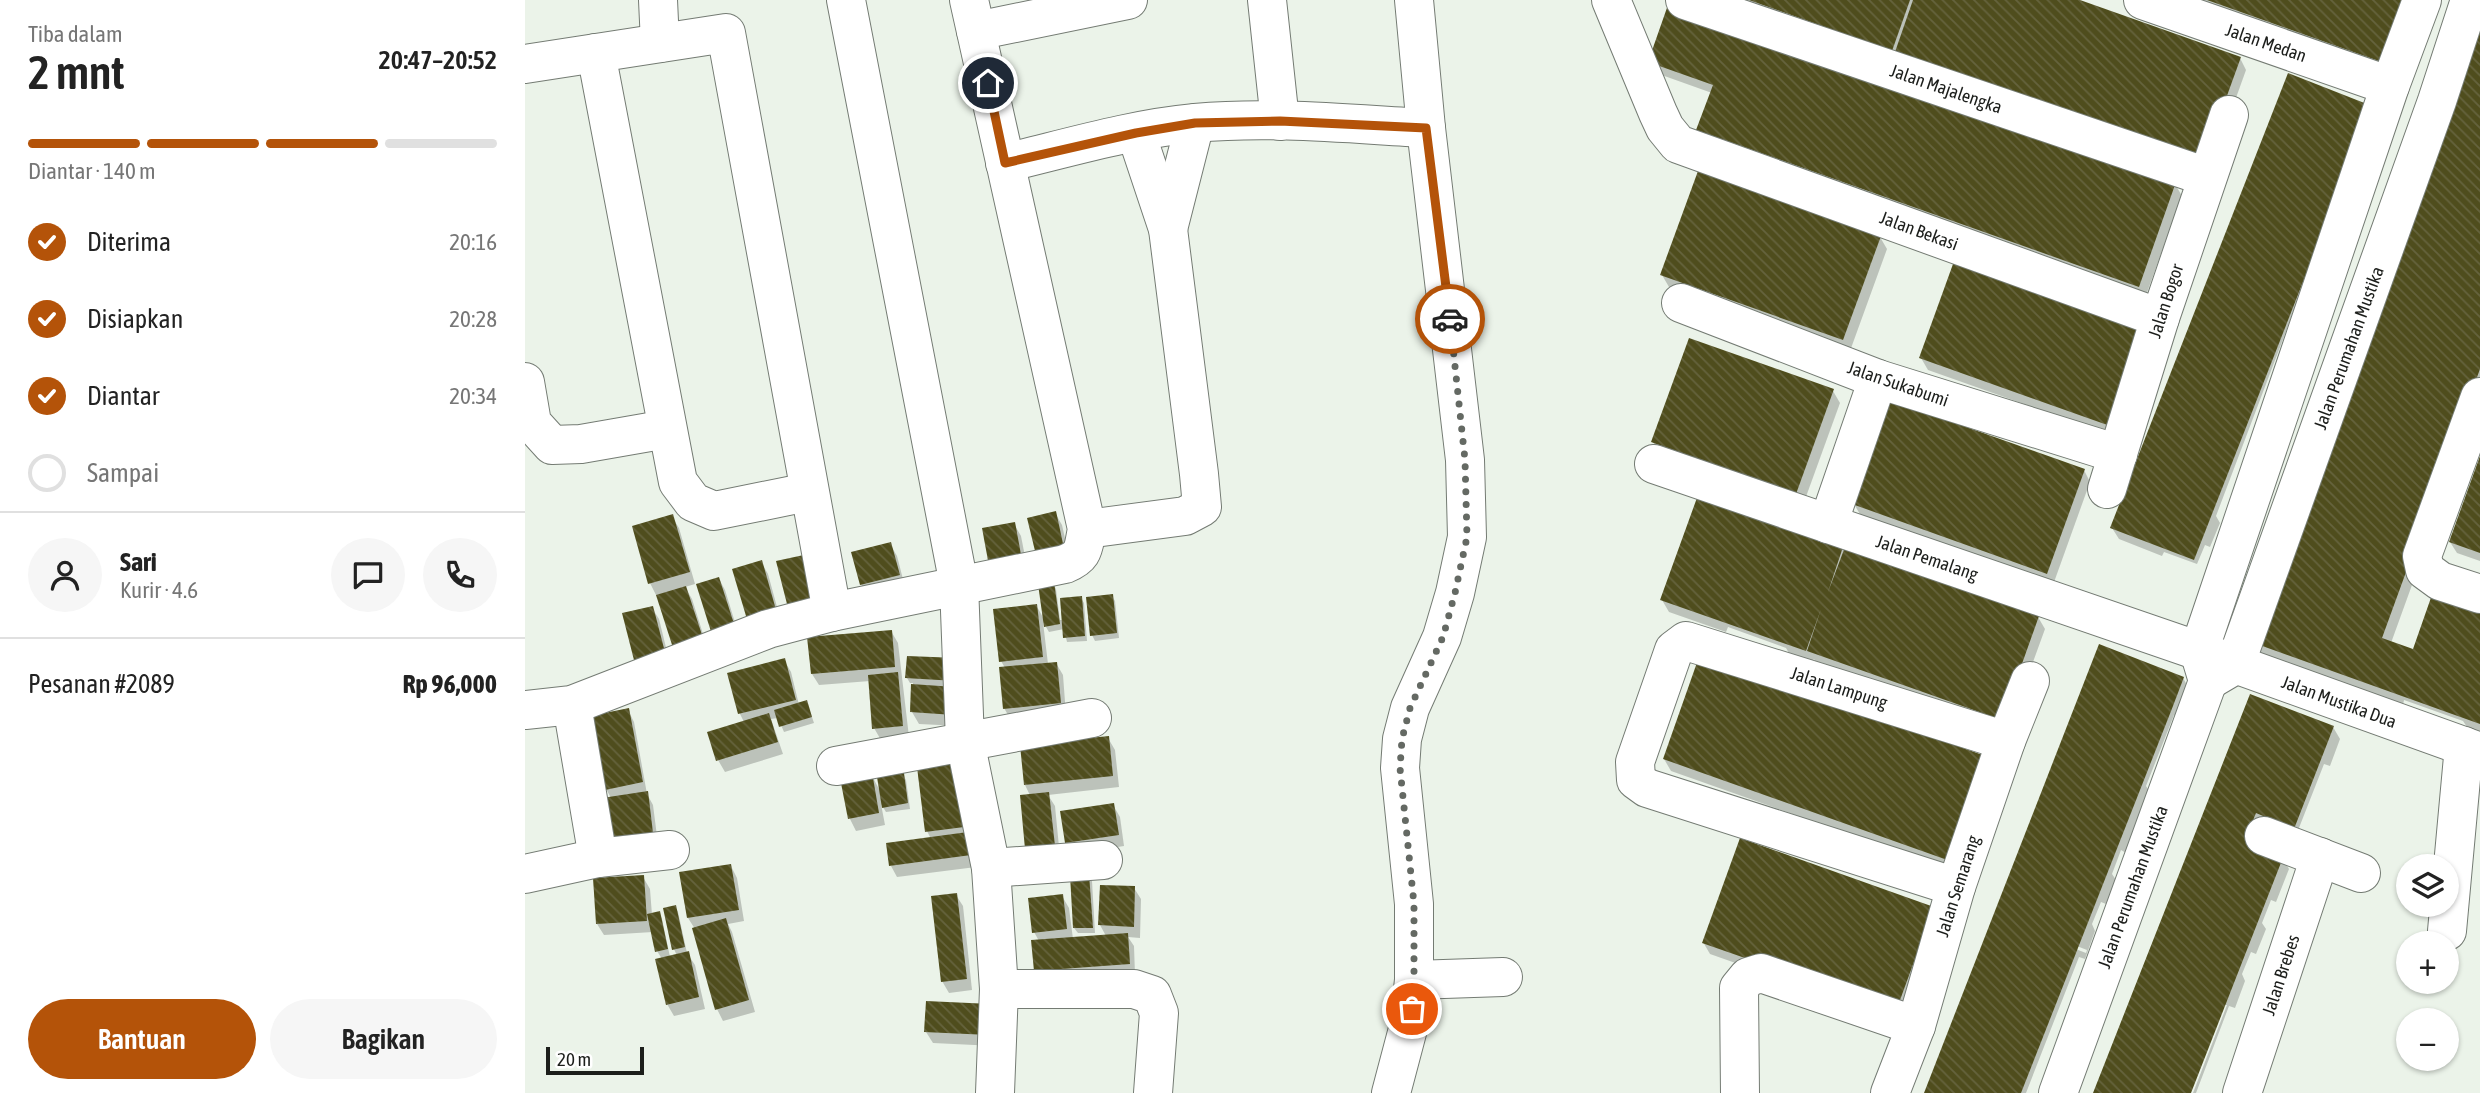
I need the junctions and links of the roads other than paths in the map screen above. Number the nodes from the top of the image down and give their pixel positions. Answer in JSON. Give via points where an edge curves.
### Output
{"nodes":[{"id":1,"x":659,"y":0,"type":"edge"},
{"id":2,"x":846,"y":0,"type":"edge"},
{"id":3,"x":1128,"y":0,"type":"edge"},
{"id":4,"x":1267,"y":0,"type":"edge"},
{"id":5,"x":1414,"y":0,"type":"edge"},
{"id":6,"x":1611,"y":0,"type":"edge"},
{"id":7,"x":1685,"y":0,"type":"edge"},
{"id":8,"x":2143,"y":0,"type":"edge"},
{"id":9,"x":2422,"y":0,"type":"edge"},
{"id":10,"x":2470,"y":0,"type":"edge"},
{"id":11,"x":972,"y":15,"type":"edge"},
{"id":12,"x":660,"y":43,"type":"junction"},
{"id":13,"x":596,"y":53,"type":"junction"},
{"id":14,"x":525,"y":64,"type":"edge"},
{"id":15,"x":2390,"y":86,"type":"junction"},
{"id":16,"x":2229,"y":115,"type":"dead end"},
{"id":17,"x":1280,"y":121,"type":"junction"},
{"id":18,"x":1195,"y":123,"type":"junction"},
{"id":19,"x":1426,"y":128,"type":"junction"},
{"id":20,"x":1136,"y":133,"type":"junction"},
{"id":21,"x":1005,"y":163,"type":"junction"},
{"id":22,"x":2207,"y":177,"type":"junction"},
{"id":23,"x":1168,"y":229,"type":"junction"},
{"id":24,"x":1681,"y":303,"type":"dead end"},
{"id":25,"x":2160,"y":318,"type":"junction"},
{"id":26,"x":1878,"y":379,"type":"junction"},
{"id":27,"x":525,"y":382,"type":"edge"},
{"id":28,"x":2477,"y":414,"type":"edge"},
{"id":29,"x":667,"y":429,"type":"junction"},
{"id":30,"x":1654,"y":464,"type":"dead end"},
{"id":31,"x":2113,"y":471,"type":"joint"},
{"id":32,"x":808,"y":492,"type":"junction"},
{"id":33,"x":1828,"y":524,"type":"junction"},
{"id":34,"x":1087,"y":529,"type":"junction"},
{"id":35,"x":959,"y":585,"type":"junction"},
{"id":36,"x":2480,"y":594,"type":"edge"},
{"id":37,"x":832,"y":612,"type":"junction"},
{"id":38,"x":2214,"y":666,"type":"junction"},
{"id":39,"x":2030,"y":681,"type":"dead end"},
{"id":40,"x":572,"y":705,"type":"junction"},
{"id":41,"x":525,"y":710,"type":"edge"},
{"id":42,"x":1092,"y":718,"type":"dead end"},
{"id":43,"x":965,"y":741,"type":"junction"},
{"id":44,"x":2006,"y":741,"type":"junction"},
{"id":45,"x":2472,"y":749,"type":"edge"},
{"id":46,"x":836,"y":766,"type":"dead end"},
{"id":47,"x":2264,"y":836,"type":"dead end"},
{"id":48,"x":670,"y":850,"type":"dead end"},
{"id":49,"x":598,"y":858,"type":"junction"},
{"id":50,"x":2320,"y":858,"type":"junction"},
{"id":51,"x":1103,"y":860,"type":"dead end"},
{"id":52,"x":991,"y":868,"type":"junction"},
{"id":53,"x":2361,"y":873,"type":"dead end"},
{"id":54,"x":525,"y":874,"type":"edge"},
{"id":55,"x":1956,"y":887,"type":"junction"},
{"id":56,"x":2447,"y":931,"type":"dead end"},
{"id":57,"x":1503,"y":977,"type":"dead end"},
{"id":58,"x":1414,"y":980,"type":"junction"},
{"id":59,"x":999,"y":989,"type":"junction"},
{"id":60,"x":1916,"y":1026,"type":"junction"},
{"id":61,"x":995,"y":1093,"type":"edge"},
{"id":62,"x":1153,"y":1093,"type":"edge"},
{"id":63,"x":1391,"y":1093,"type":"edge"},
{"id":64,"x":1740,"y":1093,"type":"edge"},
{"id":65,"x":1891,"y":1093,"type":"edge"},
{"id":66,"x":2058,"y":1093,"type":"edge"},
{"id":67,"x":2242,"y":1093,"type":"edge"}],
"edges":[{"from":1,"to":12,"type":"street"},
{"from":2,"to":35,"type":"street"},
{"from":3,"to":11,"type":"street"},
{"from":4,"to":17,"type":"street"},
{"from":5,"to":19,"type":"street"},
{"from":6,"to":25,"type":"street","name":"Jalan Bekasi","via":[[1658,113],[1678,144]]},
{"from":7,"to":22,"type":"street","name":"Jalan Majalengka"},
{"from":8,"to":15,"type":"street","name":"Jalan Medan"},
{"from":9,"to":15,"type":"street","name":"Jalan Perumahan Mustika"},
{"from":10,"to":38,"type":"street","name":"Jalan Perumahan Mustika","via":[[2437,101]]},
{"from":11,"to":21,"type":"street"},
{"from":12,"to":13,"type":"street"},
{"from":12,"to":32,"type":"street","via":[[726,33]]},
{"from":13,"to":14,"type":"street"},
{"from":13,"to":29,"type":"street"},
{"from":15,"to":38,"type":"street","name":"Jalan Perumahan Mustika"},
{"from":16,"to":22,"type":"street","name":"Jalan Bogor"},
{"from":17,"to":18,"type":"street"},
{"from":17,"to":19,"type":"street"},
{"from":18,"to":20,"type":"street"},
{"from":18,"to":23,"type":"street"},
{"from":19,"to":58,"type":"street","via":[[1465,460],[1467,537],[1443,637],[1410,708],[1402,739],[1400,768],[1414,904]]},
{"from":20,"to":21,"type":"street"},
{"from":20,"to":23,"type":"street"},
{"from":21,"to":34,"type":"street"},
{"from":22,"to":25,"type":"street","name":"Jalan Bogor"},
{"from":23,"to":34,"type":"street","via":[[1202,507],[1185,516]]},
{"from":24,"to":26,"type":"street","name":"Jalan Sukabumi"},
{"from":25,"to":31,"type":"street","name":"Jalan Bogor"},
{"from":26,"to":31,"type":"street","name":"Jalan Sukabumi"},
{"from":26,"to":33,"type":"street"},
{"from":27,"to":29,"type":"street","via":[[532,424],[552,445]]},
{"from":28,"to":36,"type":"street","via":[[2422,556],[2425,570],[2440,581]]},
{"from":29,"to":32,"type":"street","via":[[678,482],[693,502],[714,511]]},
{"from":30,"to":33,"type":"street","name":"Jalan Pemalang"},
{"from":32,"to":37,"type":"street"},
{"from":33,"to":38,"type":"street","name":"Jalan Pemalang"},
{"from":34,"to":35,"type":"street","via":[[1077,559]]},
{"from":35,"to":37,"type":"street"},
{"from":35,"to":43,"type":"street"},
{"from":37,"to":40,"type":"street","via":[[768,629]]},
{"from":38,"to":45,"type":"street","name":"Jalan Mustika Dua"},
{"from":38,"to":66,"type":"street","name":"Jalan Perumahan Mustika"},
{"from":39,"to":44,"type":"street","name":"Jalan Semarang"},
{"from":40,"to":41,"type":"street"},
{"from":40,"to":49,"type":"street"},
{"from":42,"to":43,"type":"street"},
{"from":43,"to":46,"type":"street"},
{"from":43,"to":52,"type":"street"},
{"from":44,"to":55,"type":"street","name":"Jalan Semarang"},
{"from":44,"to":55,"type":"street","name":"Jalan Lampung","via":[[1686,641],[1674,650],[1635,762],[1636,780],[1647,788]]},
{"from":45,"to":56,"type":"street"},
{"from":47,"to":50,"type":"street"},
{"from":48,"to":49,"type":"street"},
{"from":49,"to":54,"type":"street"},
{"from":50,"to":53,"type":"street"},
{"from":50,"to":67,"type":"street","name":"Jalan Brebes"},
{"from":51,"to":52,"type":"street"},
{"from":52,"to":59,"type":"street"},
{"from":55,"to":60,"type":"street","name":"Jalan Semarang"},
{"from":57,"to":58,"type":"street"},
{"from":58,"to":63,"type":"street","via":[[1409,1026]]},
{"from":59,"to":61,"type":"street"},
{"from":59,"to":62,"type":"street","via":[[1134,989],[1152,995],[1159,1013]]},
{"from":60,"to":64,"type":"street","via":[[1761,972],[1748,976],[1739,988]]},
{"from":60,"to":65,"type":"street","name":"Jalan Semarang"}]}
